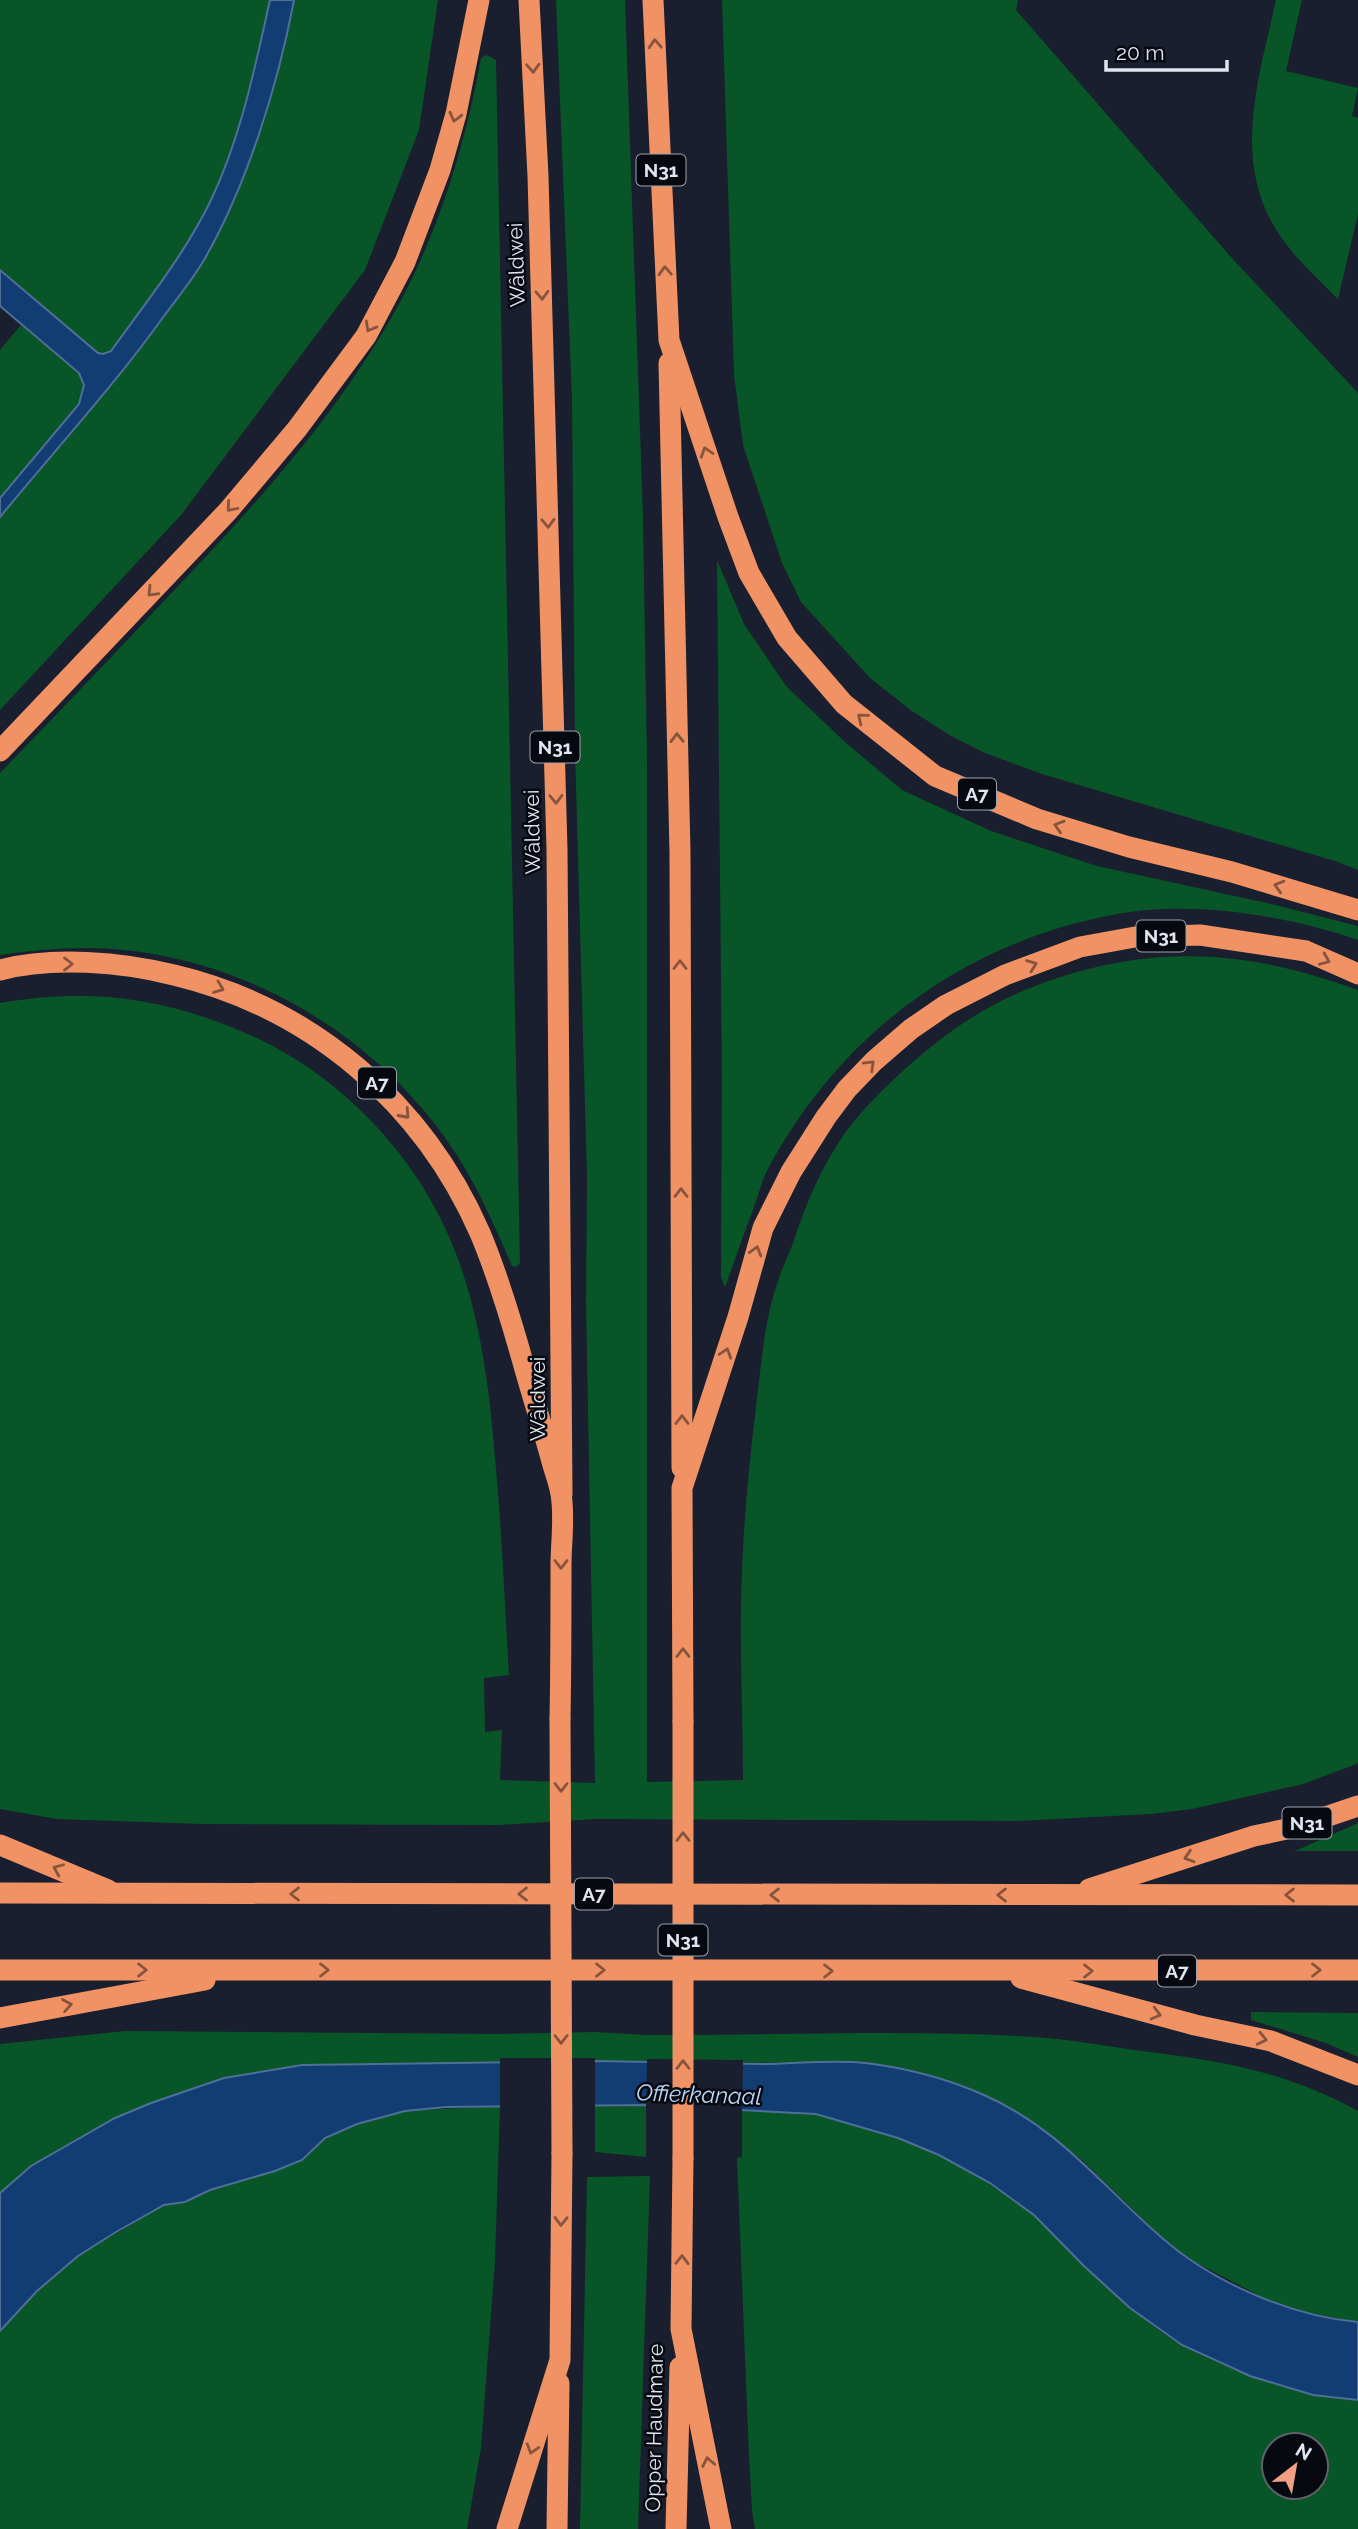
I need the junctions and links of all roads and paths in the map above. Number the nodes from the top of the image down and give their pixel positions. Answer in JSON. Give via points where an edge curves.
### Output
{"nodes":[{"id":1,"x":479,"y":0,"type":"edge"},
{"id":2,"x":529,"y":0,"type":"edge"},
{"id":3,"x":653,"y":0,"type":"edge"},
{"id":4,"x":668,"y":340,"type":"junction"},
{"id":5,"x":0,"y":751,"type":"edge"},
{"id":6,"x":1358,"y":910,"type":"edge"},
{"id":7,"x":0,"y":970,"type":"edge"},
{"id":8,"x":1358,"y":974,"type":"edge"},
{"id":9,"x":682,"y":1488,"type":"junction"},
{"id":10,"x":562,"y":1495,"type":"junction"},
{"id":11,"x":1358,"y":1806,"type":"edge"},
{"id":12,"x":0,"y":1845,"type":"edge"},
{"id":13,"x":0,"y":1893,"type":"edge"},
{"id":14,"x":117,"y":1894,"type":"junction"},
{"id":15,"x":1070,"y":1895,"type":"junction"},
{"id":16,"x":1358,"y":1895,"type":"edge"},
{"id":17,"x":0,"y":1970,"type":"edge"},
{"id":18,"x":256,"y":1970,"type":"junction"},
{"id":19,"x":1358,"y":1970,"type":"edge"},
{"id":20,"x":995,"y":1971,"type":"junction"},
{"id":21,"x":0,"y":2018,"type":"edge"},
{"id":22,"x":1358,"y":2076,"type":"edge"},
{"id":23,"x":681,"y":2329,"type":"junction"},
{"id":24,"x":560,"y":2360,"type":"junction"},
{"id":25,"x":507,"y":2529,"type":"edge"},
{"id":26,"x":557,"y":2529,"type":"edge"},
{"id":27,"x":677,"y":2529,"type":"edge"},
{"id":28,"x":721,"y":2529,"type":"edge"}],
"edges":[{"from":1,"to":5,"type":"highway","one_way":true,"via":[[440,170],[405,262],[366,335],[297,429],[228,511]]},
{"from":2,"to":10,"type":"highway","name":"Wâldwei","number":"N31","one_way":true,"via":[[558,849]]},
{"from":4,"to":3,"type":"highway","number":"N31","one_way":true},
{"from":6,"to":4,"type":"highway","number":"A7","one_way":true,"via":[[1037,819],[934,776],[844,704],[787,638],[749,573]]},
{"from":9,"to":4,"type":"highway","number":"N31","one_way":true,"via":[[680,853]]},
{"from":7,"to":10,"type":"highway","number":"A7","one_way":true,"via":[[60,963],[114,964],[204,982],[291,1021],[377,1083],[445,1166],[480,1232],[505,1299]]},
{"from":9,"to":8,"type":"highway","number":"N31","one_way":true,"via":[[763,1228],[826,1117],[874,1062],[911,1029],[1005,975],[1080,947],[1135,937],[1200,935],[1306,951]]},
{"from":23,"to":9,"type":"highway","number":"N31","one_way":true,"bridge":true},
{"from":10,"to":24,"type":"highway","number":"N31","one_way":true,"bridge":true},
{"from":11,"to":15,"type":"highway","number":"N31","one_way":true},
{"from":14,"to":12,"type":"highway","number":"A7","one_way":true},
{"from":13,"to":14,"type":"highway","number":"A7"},
{"from":15,"to":14,"type":"highway","number":"A7","one_way":true},
{"from":16,"to":15,"type":"highway","number":"A7","one_way":true},
{"from":17,"to":18,"type":"highway","number":"A7","one_way":true},
{"from":18,"to":20,"type":"highway","number":"A7","one_way":true},
{"from":21,"to":18,"type":"highway","one_way":true},
{"from":20,"to":19,"type":"highway","number":"A7","one_way":true},
{"from":20,"to":22,"type":"highway","number":"A7","one_way":true,"via":[[1271,2041]]},
{"from":23,"to":27,"type":"highway","name":"Opper Haudmare","number":"N31"},
{"from":28,"to":23,"type":"highway","one_way":true},
{"from":24,"to":25,"type":"highway","number":"N31","one_way":true},
{"from":24,"to":26,"type":"highway","number":"N31"}]}
